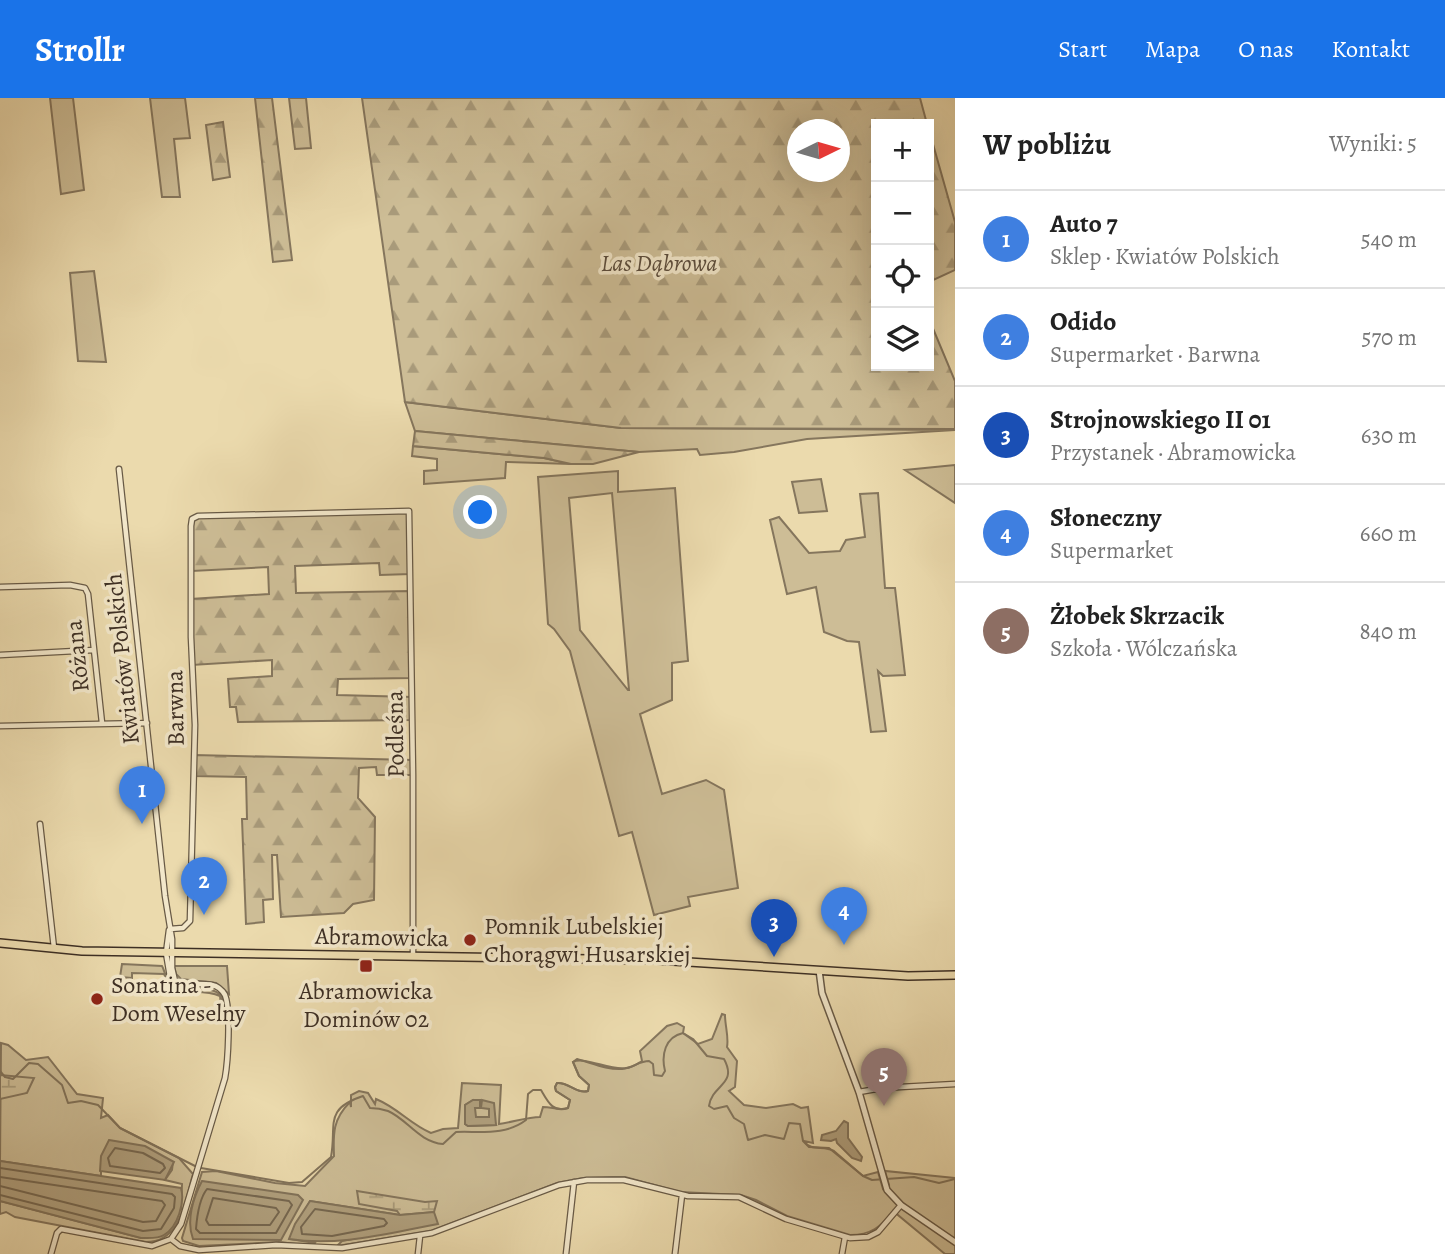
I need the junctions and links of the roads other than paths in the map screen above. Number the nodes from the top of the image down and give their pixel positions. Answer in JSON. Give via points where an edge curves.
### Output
{"nodes":[{"id":1,"x":119,"y":469,"type":"dead end"},
{"id":2,"x":198,"y":516,"type":"joint"},
{"id":3,"x":0,"y":587,"type":"edge"},
{"id":4,"x":94,"y":650,"type":"junction"},
{"id":5,"x":0,"y":655,"type":"edge"},
{"id":6,"x":102,"y":723,"type":"junction"},
{"id":7,"x":146,"y":723,"type":"junction"},
{"id":8,"x":0,"y":726,"type":"edge"},
{"id":9,"x":40,"y":824,"type":"dead end"},
{"id":10,"x":170,"y":929,"type":"junction"},
{"id":11,"x":0,"y":943,"type":"edge"},
{"id":12,"x":54,"y":949,"type":"junction"},
{"id":13,"x":169,"y":953,"type":"junction"},
{"id":14,"x":413,"y":957,"type":"junction"},
{"id":15,"x":819,"y":970,"type":"junction"},
{"id":16,"x":955,"y":975,"type":"edge"},
{"id":17,"x":955,"y":1084,"type":"edge"},
{"id":18,"x":859,"y":1092,"type":"junction"},
{"id":19,"x":574,"y":1181,"type":"junction"},
{"id":20,"x":682,"y":1195,"type":"junction"},
{"id":21,"x":901,"y":1205,"type":"junction"},
{"id":22,"x":420,"y":1236,"type":"junction"},
{"id":23,"x":845,"y":1237,"type":"junction"},
{"id":24,"x":171,"y":1239,"type":"junction"},
{"id":25,"x":955,"y":1242,"type":"edge"},
{"id":26,"x":238,"y":1251,"type":"edge"},
{"id":27,"x":51,"y":1254,"type":"edge"},
{"id":28,"x":418,"y":1254,"type":"edge"},
{"id":29,"x":566,"y":1254,"type":"edge"},
{"id":30,"x":675,"y":1254,"type":"edge"},
{"id":31,"x":842,"y":1254,"type":"edge"}],
"edges":[{"from":1,"to":7,"type":"street","name":"Kwiatów Polskich"},
{"from":2,"to":10,"type":"street","name":"Barwna","via":[[191,526],[195,725],[190,921],[183,928]]},
{"from":2,"to":14,"type":"street","name":"Podleśna","via":[[409,511]]},
{"from":3,"to":4,"type":"street","name":"Różana","via":[[85,588]]},
{"from":4,"to":5,"type":"street"},
{"from":4,"to":6,"type":"street","name":"Różana"},
{"from":6,"to":7,"type":"street"},
{"from":6,"to":8,"type":"street"},
{"from":7,"to":10,"type":"street","name":"Kwiatów Polskich"},
{"from":9,"to":12,"type":"street"},
{"from":10,"to":13,"type":"street","name":"Kwiatów Polskich"},
{"from":11,"to":12,"type":"main road","name":"Abramowicka"},
{"from":12,"to":13,"type":"main road","name":"Abramowicka"},
{"from":13,"to":14,"type":"main road","name":"Abramowicka"},
{"from":13,"to":24,"type":"street","name":"Kwiatów Polskich","via":[[175,981],[221,990],[226,999],[228,1059],[181,1224]]},
{"from":14,"to":15,"type":"main road","name":"Abramowicka","via":[[667,961]]},
{"from":15,"to":16,"type":"main road","name":"Abramowicka"},
{"from":15,"to":18,"type":"street","via":[[822,993]]},
{"from":17,"to":18,"type":"street"},
{"from":18,"to":21,"type":"street","via":[[885,1186]]},
{"from":19,"to":20,"type":"street","via":[[619,1179]]},
{"from":19,"to":22,"type":"street"},
{"from":19,"to":29,"type":"street"},
{"from":20,"to":23,"type":"street","via":[[743,1198],[786,1219]]},
{"from":20,"to":30,"type":"street"},
{"from":21,"to":23,"type":"street","via":[[872,1236]]},
{"from":21,"to":25,"type":"street"},
{"from":22,"to":26,"type":"street","via":[[337,1249],[276,1245]]},
{"from":22,"to":28,"type":"street"},
{"from":23,"to":31,"type":"street"},
{"from":24,"to":26,"type":"street","via":[[194,1250]]},
{"from":24,"to":27,"type":"street","via":[[147,1246],[61,1228]]}]}
